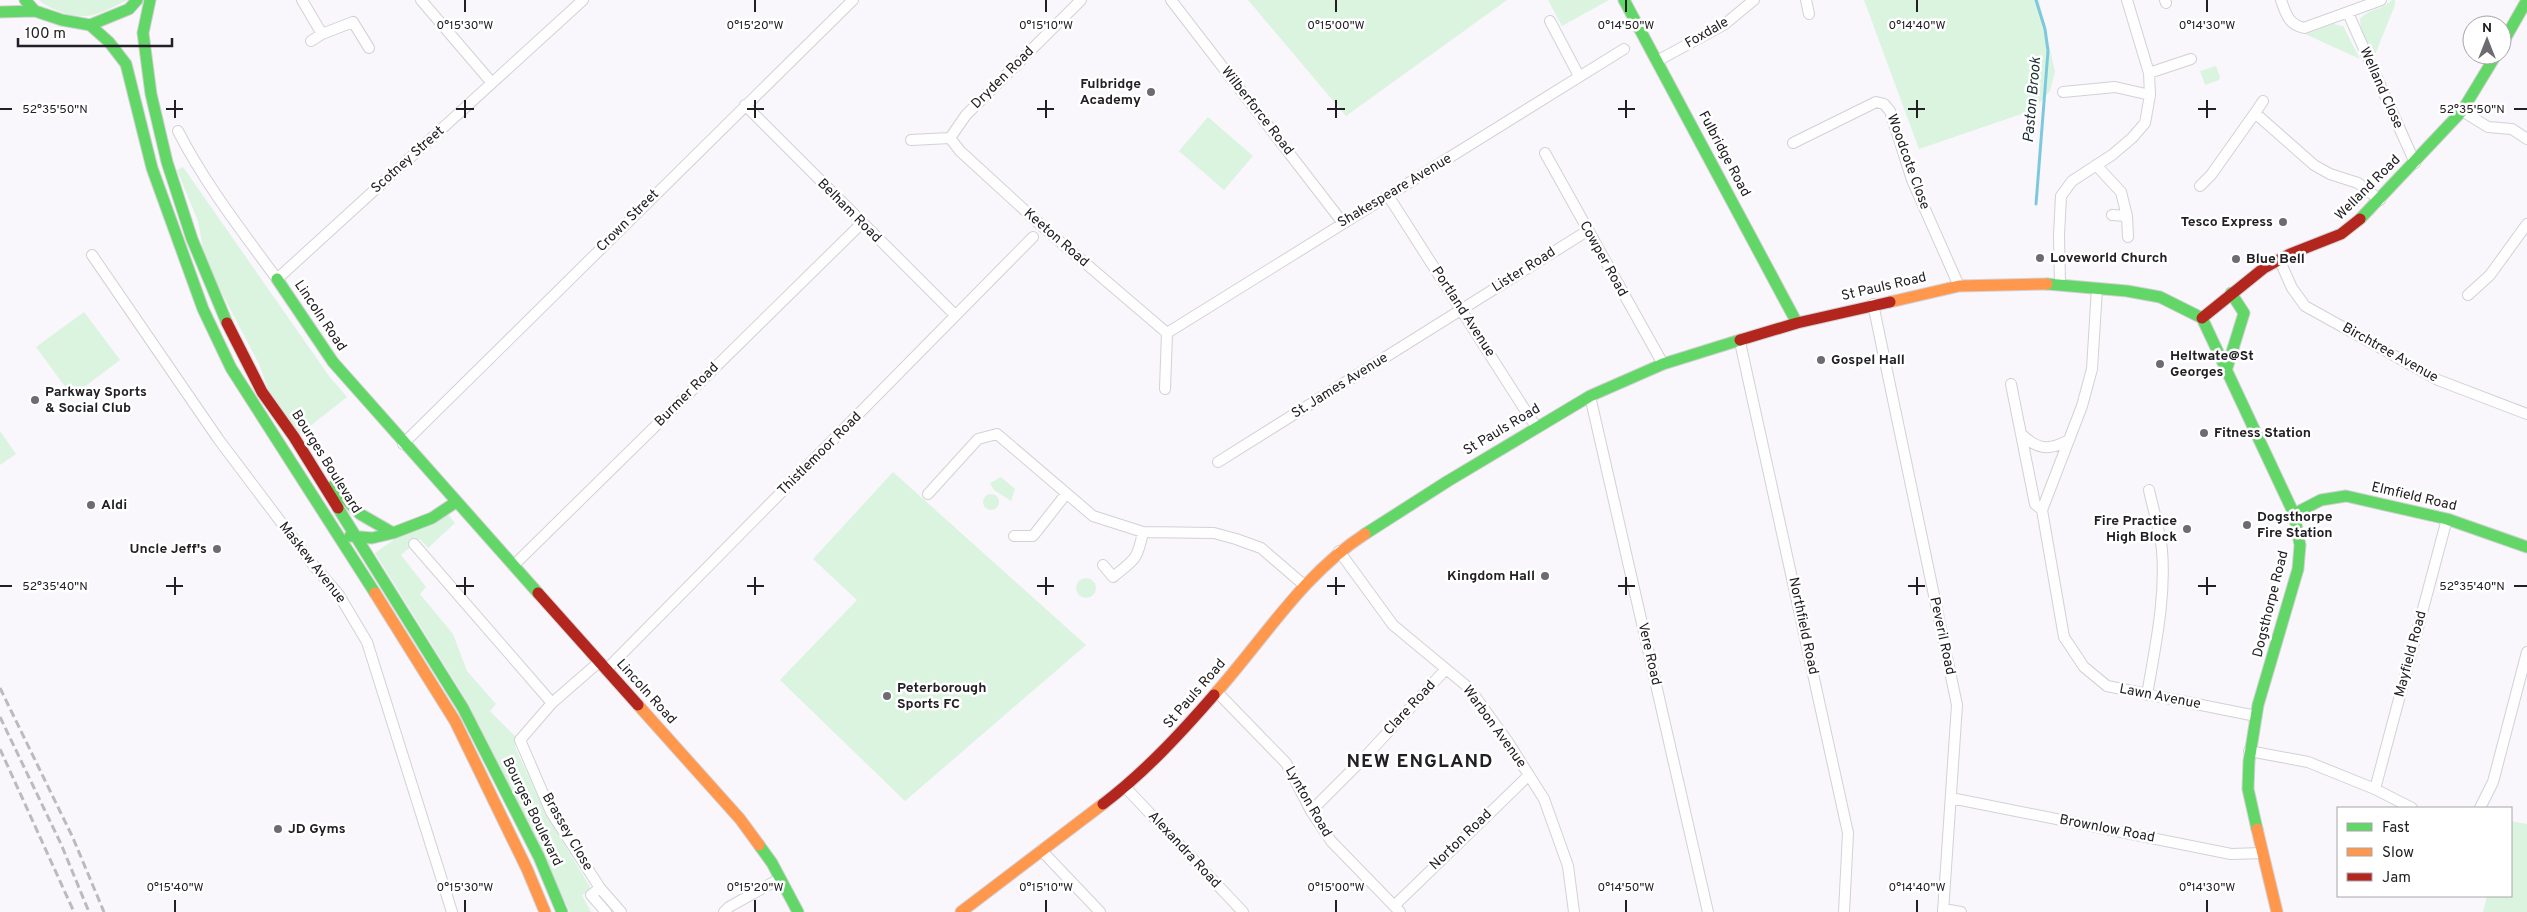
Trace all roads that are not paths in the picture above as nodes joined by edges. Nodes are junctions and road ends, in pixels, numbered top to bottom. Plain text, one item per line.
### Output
1 (25, 0) edge
2 (137, 0) edge
3 (150, 0) edge
4 (302, 0) edge
5 (421, 0) edge
6 (583, 0) edge
7 (854, 0) edge
8 (1081, 0) edge
9 (1171, 0) edge
10 (1624, 0) edge
11 (1754, 0) edge
12 (1806, 0) edge
13 (2127, 0) edge
14 (2281, 0) edge
15 (2381, 0) edge
16 (2527, 0) edge
17 (35, 11) junction
18 (0, 12) edge
19 (2348, 13) junction
20 (1809, 14) dead end
21 (1550, 21) dead end
22 (90, 25) junction
23 (2512, 26) edge
24 (322, 34) junction
25 (311, 41) dead end
26 (369, 48) dead end
27 (1624, 49) dead end
28 (2191, 59) dead end
29 (1657, 61) junction
30 (2490, 65) edge
31 (2150, 73) junction
32 (1579, 76) junction
33 (492, 83) junction
34 (2063, 92) dead end
35 (2150, 95) junction
36 (2263, 101) dead end
37 (745, 105) junction
38 (2462, 111) junction
39 (2255, 113) junction
40 (178, 131) dead end
41 (950, 138) junction
42 (2527, 139) edge
43 (911, 140) dead end
44 (1793, 143) dead end
45 (1545, 153) dead end
46 (2415, 163) junction
47 (2096, 165) junction
48 (2200, 186) dead end
49 (1389, 197) junction
50 (2380, 200) junction
51 (2112, 216) dead end
52 (2127, 216) junction
53 (1343, 223) junction
54 (861, 224) junction
55 (2527, 224) edge
56 (1587, 231) junction
57 (1034, 237) dead end
58 (2128, 237) dead end
59 (92, 255) dead end
60 (2279, 259) junction
61 (277, 279) junction
62 (2060, 284) junction
63 (1959, 286) junction
64 (2097, 288) junction
65 (2232, 293) junction
66 (2468, 295) dead end
67 (1873, 304) junction
68 (1462, 310) junction
69 (955, 315) junction
70 (2202, 318) junction
71 (1797, 323) junction
72 (1167, 333) junction
73 (1740, 342) junction
74 (1663, 364) junction
75 (2227, 368) junction
76 (2011, 384) dead end
77 (1165, 389) dead end
78 (1590, 396) junction
79 (2527, 414) edge
80 (1536, 427) junction
81 (2021, 434) junction
82 (294, 437) junction
83 (2067, 441) junction
84 (403, 444) junction
85 (1218, 462) dead end
86 (2148, 490) dead end
87 (928, 494) dead end
88 (1066, 494) junction
89 (456, 502) junction
90 (2042, 510) junction
91 (2294, 514) junction
92 (2447, 519) junction
93 (334, 528) junction
94 (1143, 532) junction
95 (393, 533) junction
96 (1014, 536) dead end
97 (356, 538) junction
98 (414, 544) dead end
99 (2527, 547) edge
100 (1338, 551) junction
101 (1104, 565) dead end
102 (514, 566) junction
103 (1304, 585) junction
104 (2527, 652) edge
105 (602, 666) junction
106 (1446, 669) junction
107 (1217, 692) junction
108 (2146, 695) junction
109 (552, 703) junction
110 (2256, 716) junction
111 (2250, 751) junction
112 (1529, 775) junction
113 (1125, 787) junction
114 (2375, 789) junction
115 (1951, 798) junction
116 (2410, 807) edge
117 (2480, 807) edge
118 (1311, 811) junction
119 (1041, 850) junction
120 (2263, 853) junction
121 (781, 883) junction
122 (600, 888) junction
123 (726, 909) edge
124 (1397, 909) edge
125 (1943, 910) edge
126 (452, 912) edge
127 (545, 912) edge
128 (562, 912) edge
129 (606, 912) edge
130 (621, 912) edge
131 (716, 912) edge
132 (786, 912) edge
133 (798, 912) edge
134 (961, 912) edge
135 (1100, 912) edge
136 (1243, 912) edge
137 (1574, 912) edge
138 (1708, 912) edge
139 (1844, 912) edge
140 (1961, 912) edge
141 (2277, 912) edge

1 - 17 main road
2 - 22 main road
3 - 82 main road, Bourges Boulevard
4 - 24 street
5 - 33 street
6 - 33 street, Scotney Street
7 - 37 street, Crown Street
8 - 41 street, Dryden Road
9 - 53 street, Wilberforce Road
10 - 29 main road, Fulbridge Road
11 - 29 street, Foxdale
12 - 20 street
13 - 31 street
14 - 19 street
15 - 19 street
16 - 23 main road
17 - 18 main road
17 - 22 main road
19 - 46 street, Welland Close
21 - 32 street
22 - 93 main road, Bourges Boulevard
24 - 25 street
24 - 26 street
27 - 32 street, Shakespeare Avenue
28 - 31 street
29 - 71 main road, Fulbridge Road
30 - 38 main road, Welland Road
31 - 35 street
32 - 49 street, Shakespeare Avenue
33 - 61 street, Scotney Street
34 - 35 street
35 - 47 street
36 - 39 street
37 - 54 street, Belham Road
37 - 84 street, Crown Street
38 - 42 street
38 - 46 main road, Welland Road
39 - 48 street
39 - 50 street
40 - 61 street, Lincoln Road
41 - 43 street
41 - 72 street, Keeton Road
44 - 63 street, Woodcote Close
45 - 56 street, Cowper Road
46 - 50 main road, Welland Road
47 - 52 street
47 - 62 street
49 - 53 street, Shakespeare Avenue
49 - 68 street, Portland Avenue
50 - 60 main road, Welland Road
51 - 52 street
52 - 58 street
53 - 72 street, Shakespeare Avenue
54 - 69 street, Belham Road
54 - 102 street, Burmer Road
55 - 66 street
56 - 68 street, Lister Road
56 - 74 street, Cowper Road
57 - 69 street, Thistlemoor Road
59 - 126 street, Maskew Avenue
60 - 65 main road, Welland Road
60 - 79 street, Birchtree Avenue
61 - 84 main road, Lincoln Road
62 - 63 main road, St Pauls Road
62 - 64 main road, St Pauls Road
63 - 67 main road, St Pauls Road
64 - 70 main road, St Pauls Road
64 - 83 street, Lawn Avenue
65 - 70 main road, Welland Road
65 - 75 main road
67 - 71 main road, St Pauls Road
67 - 115 street, Peveril Road
68 - 80 street, Portland Avenue
68 - 85 street, St. James Avenue
69 - 105 street, Thistlemoor Road
70 - 75 main road, Dogsthorpe Road
71 - 73 main road, St Pauls Road
72 - 77 street
73 - 74 main road, St Pauls Road
73 - 139 street, Northfield Road
74 - 78 main road, St Pauls Road
75 - 91 main road, Dogsthorpe Road
76 - 81 street, Lawn Avenue
78 - 80 main road, St Pauls Road
78 - 138 street, Vere Road
80 - 100 main road, St Pauls Road
81 - 83 street
81 - 90 street, Lawn Avenue
82 - 95 main road
82 - 97 main road, Bourges Boulevard
83 - 90 street, Lawn Avenue
84 - 89 main road, Lincoln Road
86 - 108 street
87 - 88 street
88 - 94 street
88 - 96 street
89 - 95 main road
89 - 102 main road, Lincoln Road
90 - 108 street, Lawn Avenue
91 - 92 main road, Elmfield Road
91 - 110 main road, Dogsthorpe Road
92 - 99 main road, Elmfield Road
92 - 114 street, Mayfield Road
93 - 97 main road
93 - 127 main road, Bourges Boulevard
94 - 101 street
94 - 103 street
95 - 97 main road
97 - 128 main road, Bourges Boulevard
98 - 109 street
100 - 103 main road, St Pauls Road
100 - 106 street, Warbon Avenue
102 - 105 main road, Lincoln Road
103 - 107 main road, St Pauls Road
104 - 117 street
105 - 109 street, Brassey Close
105 - 121 main road, Lincoln Road
106 - 112 street, Warbon Avenue
106 - 118 street, Clare Road
107 - 113 main road, St Pauls Road
107 - 118 street, Lynton Road
108 - 110 street, Lawn Avenue
109 - 122 street, Brassey Close
110 - 111 main road, Dogsthorpe Road
111 - 114 street
111 - 120 main road, Dogsthorpe Road
112 - 124 street, Norton Road
112 - 137 street, Warbon Avenue
113 - 119 main road, St Pauls Road
113 - 136 street, Alexandra Road
114 - 116 street
115 - 120 street, Brownlow Road
115 - 125 street, Peveril Road
118 - 124 street, Lynton Road
119 - 134 main road, St Pauls Road
119 - 135 street
120 - 141 main road, Dogsthorpe Road
121 - 123 street
121 - 132 main road
121 - 133 main road, Lincoln Road
122 - 129 street
122 - 130 street, Brassey Close
123 - 131 street
125 - 140 street

